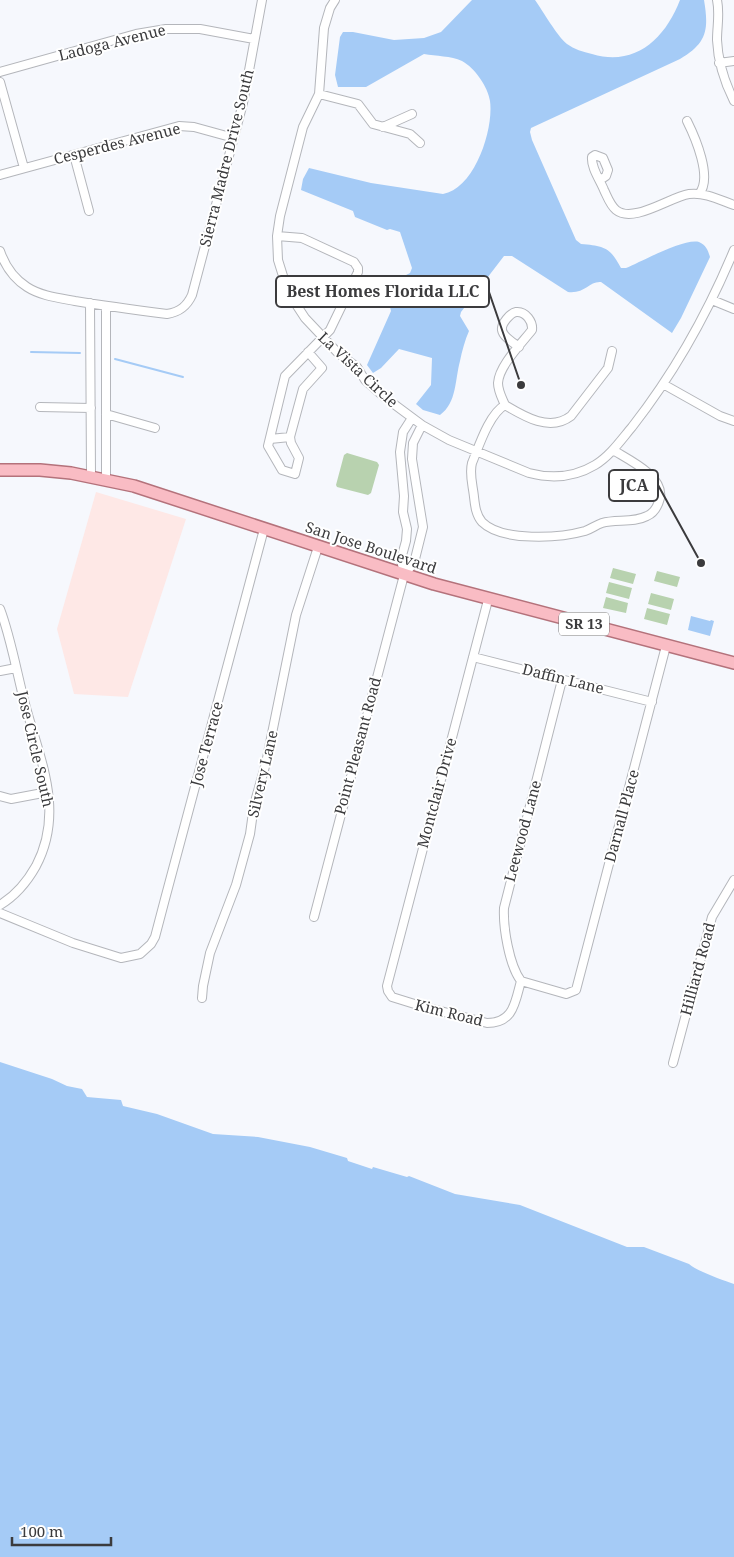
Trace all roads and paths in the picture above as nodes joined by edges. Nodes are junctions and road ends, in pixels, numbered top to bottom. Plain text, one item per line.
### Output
1 (262, 0) edge
2 (335, 0) edge
3 (717, 0) edge
4 (254, 39) junction
5 (734, 61) edge
6 (719, 63) junction
7 (0, 72) edge
8 (0, 82) edge
9 (319, 94) junction
10 (734, 102) edge
11 (412, 114) dead end
12 (687, 121) dead end
13 (383, 127) junction
14 (234, 138) junction
15 (420, 143) dead end
16 (74, 155) junction
17 (24, 168) junction
18 (0, 175) edge
19 (600, 180) dead end
20 (699, 194) junction
21 (734, 206) edge
22 (88, 211) dead end
23 (277, 236) junction
24 (734, 250) edge
25 (0, 251) edge
26 (712, 300) junction
27 (90, 303) junction
28 (106, 306) junction
29 (734, 309) edge
30 (324, 338) junction
31 (519, 347) junction
32 (612, 351) dead end
33 (308, 352) junction
34 (663, 384) junction
35 (505, 405) junction
36 (40, 407) dead end
37 (91, 408) junction
38 (106, 414) junction
39 (412, 418) junction
40 (734, 421) edge
41 (422, 425) junction
42 (155, 428) dead end
43 (290, 437) junction
44 (270, 439) junction
45 (613, 450) junction
46 (477, 452) junction
47 (412, 464) junction
48 (402, 466) junction
49 (0, 470) edge
50 (91, 476) junction
51 (106, 479) junction
52 (419, 497) junction
53 (404, 499) junction
54 (264, 529) junction
55 (318, 547) junction
56 (404, 575) junction
57 (488, 600) junction
58 (0, 609) edge
59 (666, 646) junction
60 (473, 657) junction
61 (734, 663) edge
62 (16, 668) junction
63 (0, 671) edge
64 (562, 680) junction
65 (652, 702) junction
66 (48, 792) junction
67 (0, 796) edge
68 (734, 880) edge
69 (0, 905) edge
70 (0, 913) edge
71 (314, 917) dead end
72 (521, 981) junction
73 (387, 986) joint
74 (202, 998) dead end
75 (673, 1063) dead end

1 - 4 street, Sierra Madre Drive South
2 - 9 street, La Vista Circle
3 - 6 street
4 - 7 street, Ladoga Avenue
4 - 14 street, Sierra Madre Drive South
5 - 6 street
6 - 10 street
8 - 17 street
9 - 13 street
9 - 23 street, La Vista Circle
11 - 13 street
12 - 20 street
13 - 15 street
14 - 16 street, Cesperdes Avenue
14 - 28 street, Sierra Madre Drive South
16 - 17 street, Cesperdes Avenue
16 - 22 street
17 - 18 street, Cesperdes Avenue
19 - 20 street
20 - 21 street
23 - 30 street, La Vista Circle
23 - 30 street
24 - 26 street, La Vista Circle
25 - 27 street
26 - 29 street
26 - 34 street, La Vista Circle
27 - 28 street
27 - 37 street
28 - 38 street
30 - 33 street
30 - 39 street, La Vista Circle
31 - 31 street
31 - 35 street
32 - 35 street
33 - 43 street
33 - 44 street
34 - 40 street
34 - 45 street, La Vista Circle
35 - 46 street
36 - 37 street
37 - 50 street
38 - 42 street
38 - 51 street
39 - 41 street, La Vista Circle
39 - 48 street, Point Pleasant Road
41 - 46 street, La Vista Circle
41 - 47 street, Point Pleasant Road
43 - 44 street
43 - 44 street
45 - 46 street, La Vista Circle
45 - 46 street
47 - 48 street
47 - 52 street, Point Pleasant Road
48 - 53 street, Point Pleasant Road
49 - 50 main road, San Jose Boulevard / SR 13
50 - 51 main road, San Jose Boulevard / SR 13
51 - 54 main road, San Jose Boulevard / SR 13
52 - 53 street
52 - 56 street, Point Pleasant Road
53 - 56 street, Point Pleasant Road
54 - 55 main road, San Jose Boulevard / SR 13
54 - 70 street, Jose Terrace
55 - 56 main road, San Jose Boulevard / SR 13
55 - 74 street, Silvery Lane
56 - 57 main road, San Jose Boulevard / SR 13
56 - 71 street, Point Pleasant Road
57 - 59 main road, San Jose Boulevard / SR 13
57 - 60 street, Montclair Drive
58 - 62 street, Jose Circle South
59 - 61 main road, San Jose Boulevard / SR 13
59 - 65 street, Darnall Place
60 - 64 street, Daffin Lane
60 - 73 street, Montclair Drive
62 - 63 street
62 - 66 street, Jose Circle South
64 - 65 street, Daffin Lane
64 - 72 street, Leewood Lane
65 - 72 street, Darnall Place
66 - 67 street
66 - 69 street, Jose Circle South
68 - 75 street, Hilliard Road
72 - 73 street, Kim Road

